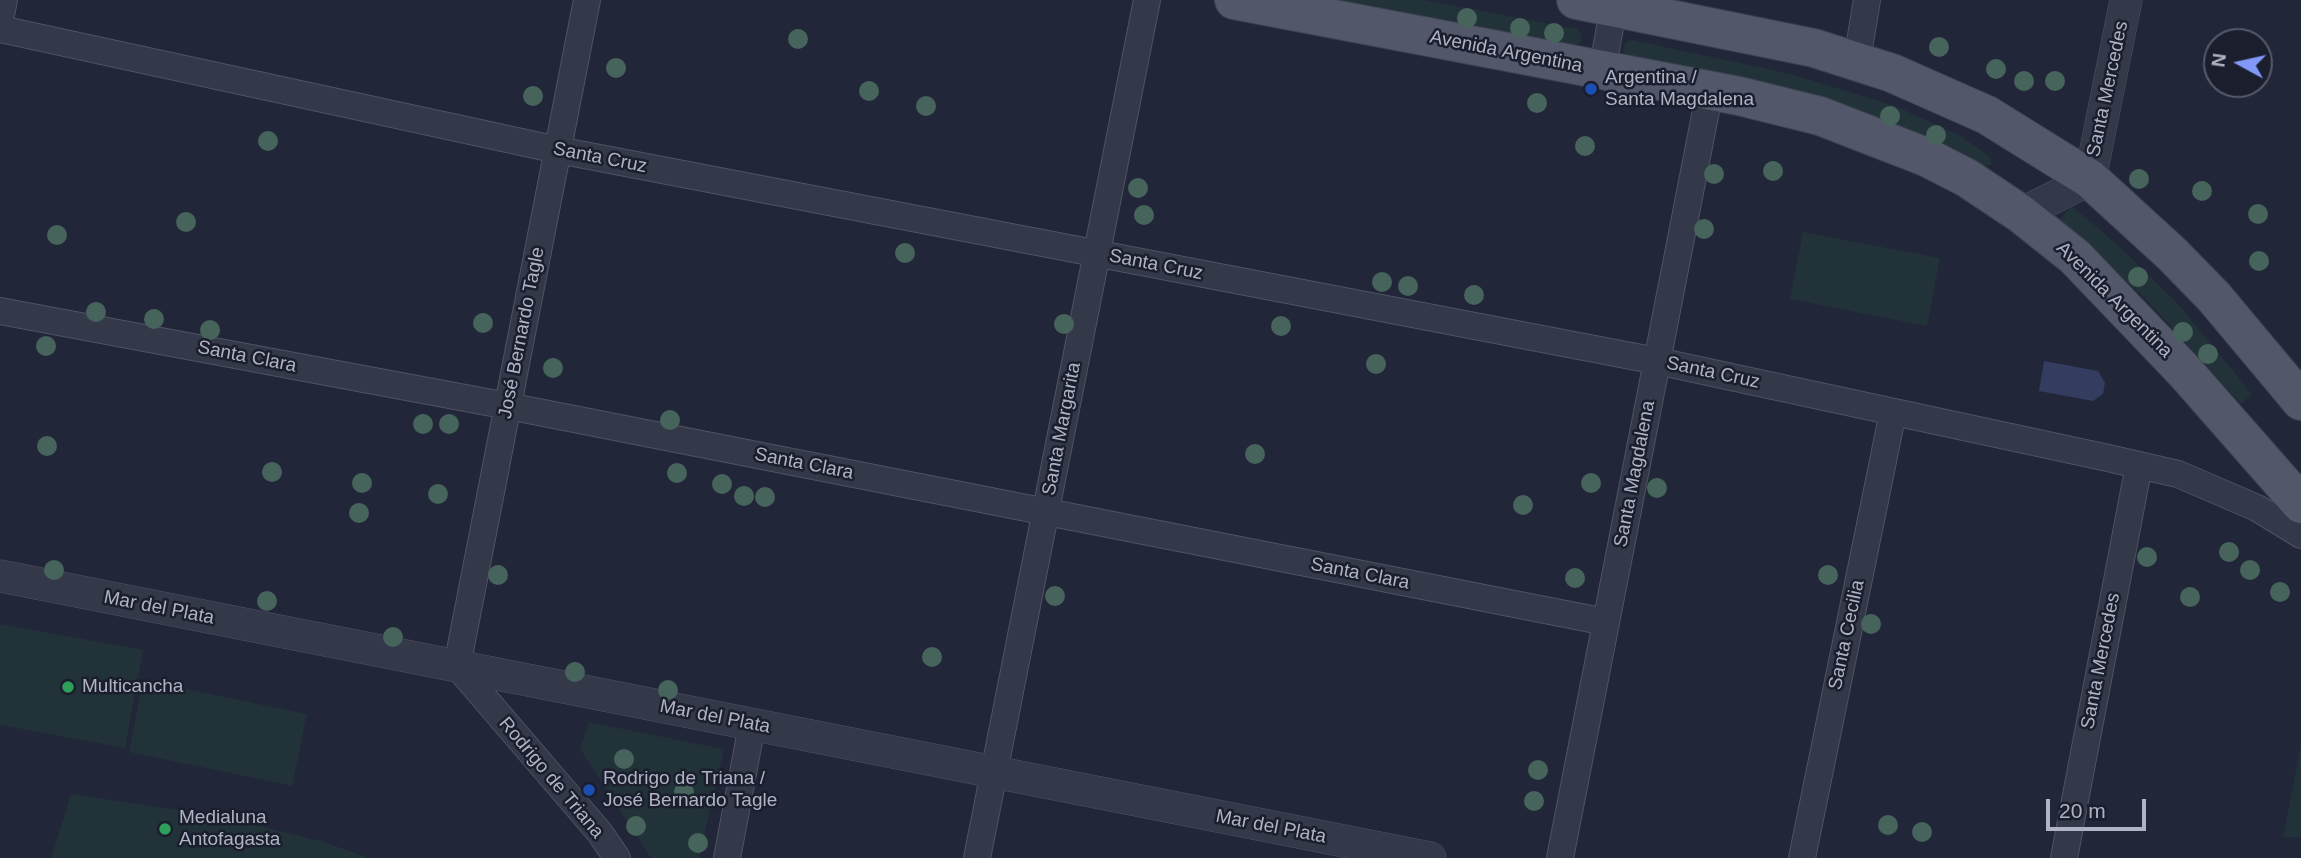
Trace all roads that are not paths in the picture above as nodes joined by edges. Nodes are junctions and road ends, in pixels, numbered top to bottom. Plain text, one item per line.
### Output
1 (4, 0) edge
2 (587, 0) edge
3 (1147, 0) edge
4 (1234, 0) edge
5 (1576, 0) edge
6 (1867, 0) edge
7 (2126, 0) edge
8 (1614, 4) edge
9 (0, 20) edge
10 (0, 29) edge
11 (1857, 60) junction
12 (1602, 71) junction
13 (1710, 90) junction
14 (558, 150) junction
15 (2090, 179) junction
16 (2021, 214) junction
17 (1097, 254) junction
18 (0, 311) edge
19 (1657, 361) junction
20 (2297, 387) edge
21 (508, 406) junction
22 (1893, 412) junction
23 (2139, 465) junction
24 (2301, 504) edge
25 (1046, 512) junction
26 (2301, 535) edge
27 (0, 576) edge
28 (1606, 622) junction
29 (457, 666) junction
30 (752, 725) junction
31 (994, 772) junction
32 (617, 858) edge
33 (727, 858) edge
34 (977, 858) edge
35 (1430, 858) edge
36 (1560, 858) edge
37 (1802, 858) edge
38 (2064, 858) edge

1 - 9 street
2 - 14 street, José Bernardo Tagle
3 - 17 street, Santa Margarita
4 - 12 main road, Avenida Argentina
5 - 8 main road
6 - 11 street
7 - 15 street, Santa Mercedes
8 - 11 main road
8 - 12 street
10 - 14 street, Santa Cruz
11 - 15 main road
12 - 13 main road, Avenida Argentina
13 - 16 main road, Avenida Argentina
13 - 19 street, Santa Magdalena
14 - 17 street, Santa Cruz
14 - 21 street, José Bernardo Tagle
15 - 16 street
15 - 20 main road
16 - 24 main road, Avenida Argentina
17 - 19 street, Santa Cruz
17 - 25 street, Santa Margarita
18 - 21 street, Santa Clara
19 - 22 street, Santa Cruz
19 - 28 street, Santa Magdalena
21 - 25 street, Santa Clara
21 - 29 street, José Bernardo Tagle
22 - 23 street, Santa Cruz
22 - 37 street, Santa Cecilia
23 - 26 street, Santa Cruz
23 - 38 street, Santa Mercedes
25 - 28 street, Santa Clara
25 - 31 street, Santa Margarita
27 - 29 street, Mar del Plata
28 - 36 street, Santa Magdalena
29 - 30 street, Mar del Plata
29 - 32 street, Rodrigo de Triana
30 - 31 street, Mar del Plata
30 - 33 street
31 - 34 street, Santa Margarita
31 - 35 street, Mar del Plata

